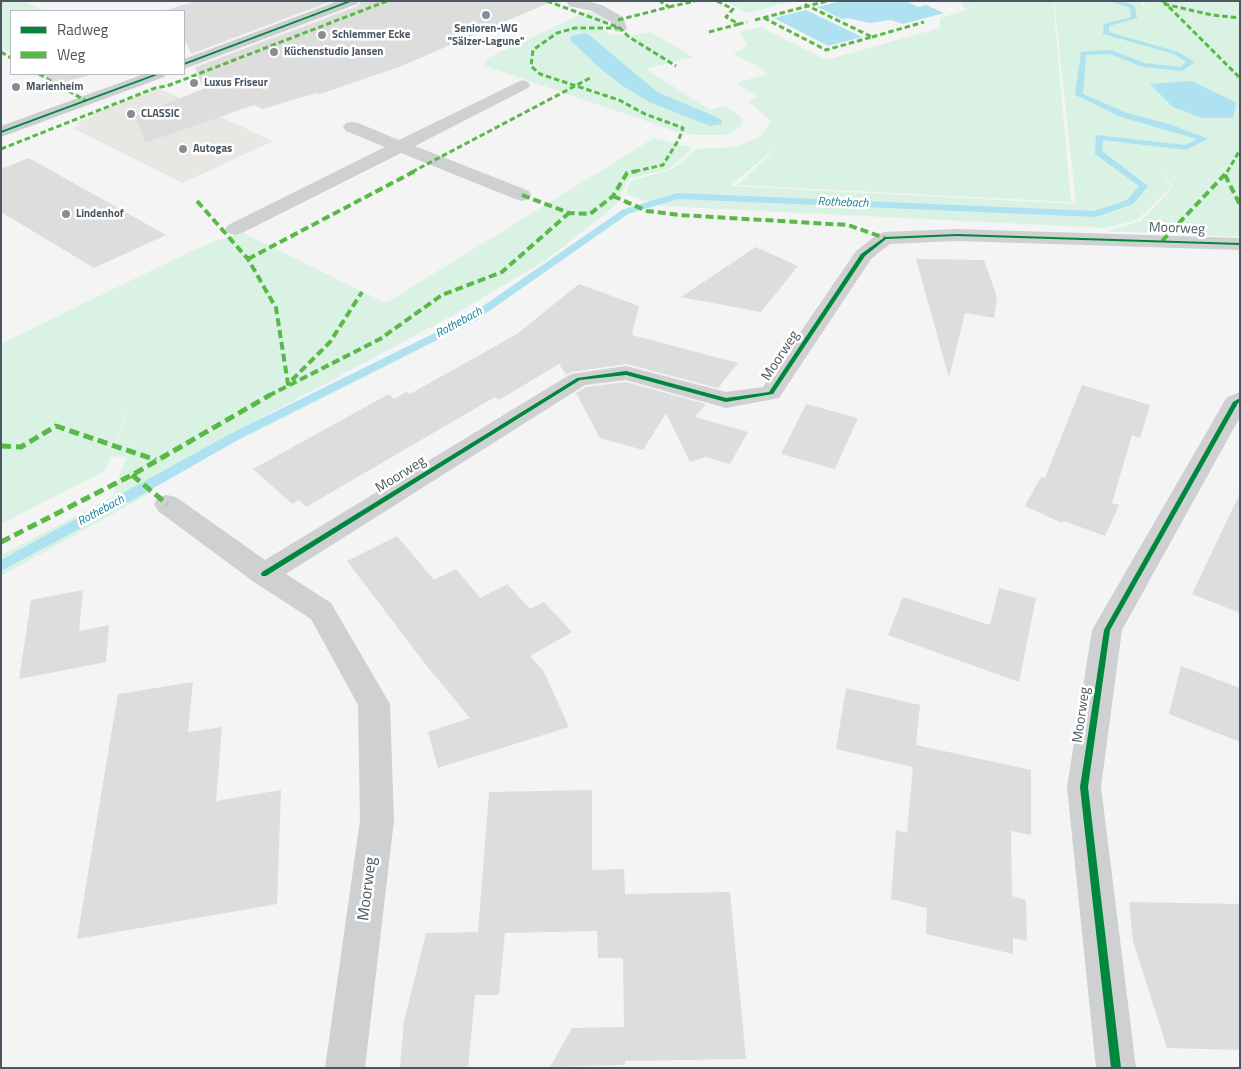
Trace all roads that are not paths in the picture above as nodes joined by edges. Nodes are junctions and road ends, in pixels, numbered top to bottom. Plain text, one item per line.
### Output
1 (352, 1) edge
2 (574, 2) dead end
3 (620, 28) dead end
4 (185, 64) edge
5 (155, 75) edge
6 (522, 86) dead end
7 (352, 127) dead end
8 (1, 132) edge
9 (400, 146) junction
10 (522, 195) dead end
11 (235, 229) dead end
12 (1240, 244) edge
13 (1240, 400) edge
14 (167, 504) dead end
15 (264, 574) junction
16 (345, 1068) edge
17 (1116, 1068) edge

1 - 4 main road
2 - 3 street
5 - 8 main road
6 - 9 street
7 - 9 street
9 - 10 street
9 - 11 street
12 - 15 street, Moorweg
13 - 17 street, Moorweg
14 - 15 street, Moorweg
15 - 16 street, Moorweg

